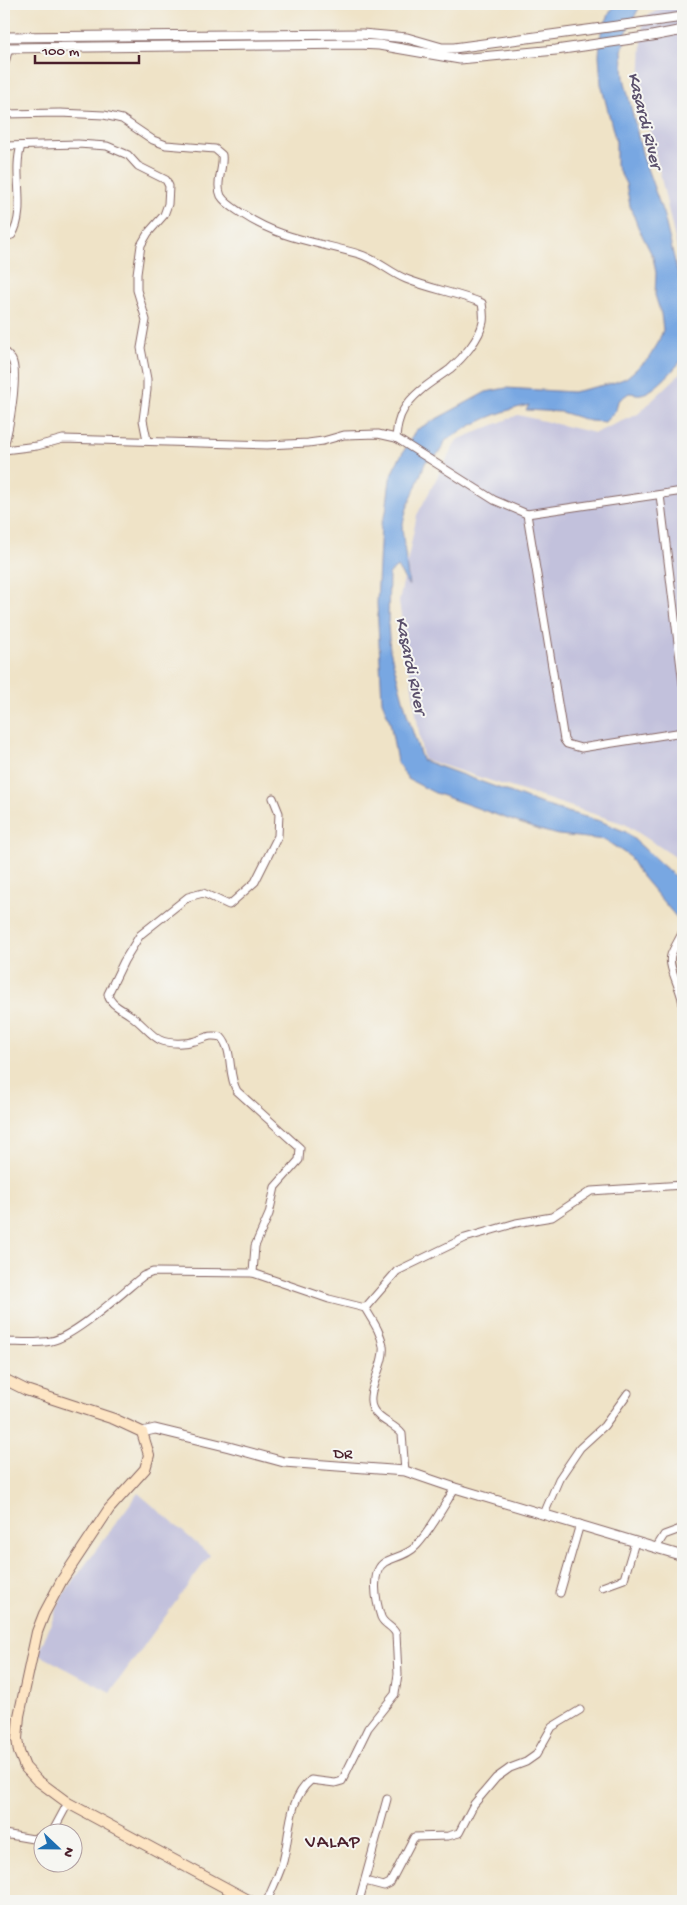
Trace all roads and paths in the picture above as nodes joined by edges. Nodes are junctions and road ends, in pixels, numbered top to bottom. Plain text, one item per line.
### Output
1 (683, 17) edge
2 (683, 30) edge
3 (4, 37) edge
4 (6, 48) edge
5 (4, 66) edge
6 (4, 114) edge
7 (4, 146) edge
8 (21, 146) junction
9 (4, 238) edge
10 (4, 351) edge
11 (396, 438) junction
12 (147, 440) junction
13 (4, 446) edge
14 (4, 450) edge
15 (683, 491) edge
16 (660, 495) junction
17 (527, 514) junction
18 (683, 684) edge
19 (683, 732) edge
20 (273, 798) dead end
21 (682, 933) edge
22 (683, 1006) edge
23 (683, 1185) edge
24 (253, 1272) junction
25 (365, 1308) junction
26 (4, 1342) edge
27 (4, 1379) edge
28 (628, 1393) dead end
29 (142, 1432) junction
30 (405, 1471) junction
31 (455, 1488) junction
32 (544, 1514) junction
33 (580, 1524) junction
34 (683, 1528) edge
35 (635, 1542) junction
36 (656, 1548) junction
37 (683, 1556) edge
38 (602, 1587) dead end
39 (560, 1593) dead end
40 (580, 1710) dead end
41 (387, 1799) dead end
42 (68, 1803) junction
43 (57, 1822) edge
44 (4, 1834) edge
45 (32, 1840) edge
46 (366, 1881) junction
47 (250, 1901) edge
48 (267, 1901) edge
49 (359, 1901) edge

1 - 3 street
2 - 4 street
4 - 5 street
6 - 11 street
7 - 8 street
8 - 9 street
8 - 12 street
10 - 13 street
11 - 12 street
11 - 17 street
12 - 14 street
15 - 16 street
16 - 17 street
16 - 18 street
17 - 19 street
20 - 24 street
21 - 22 street
23 - 25 street
24 - 25 street
24 - 26 street
25 - 30 street
27 - 29 main road, DR
28 - 32 street
29 - 30 street, DR
29 - 42 main road
30 - 31 street, DR
31 - 32 street, DR
31 - 48 street
32 - 33 street, DR
33 - 35 street, DR
33 - 39 street
34 - 36 street
35 - 36 street, DR
35 - 38 street
36 - 37 street, DR
40 - 46 street
41 - 46 street
42 - 43 street
42 - 47 main road
44 - 45 street
46 - 49 street

